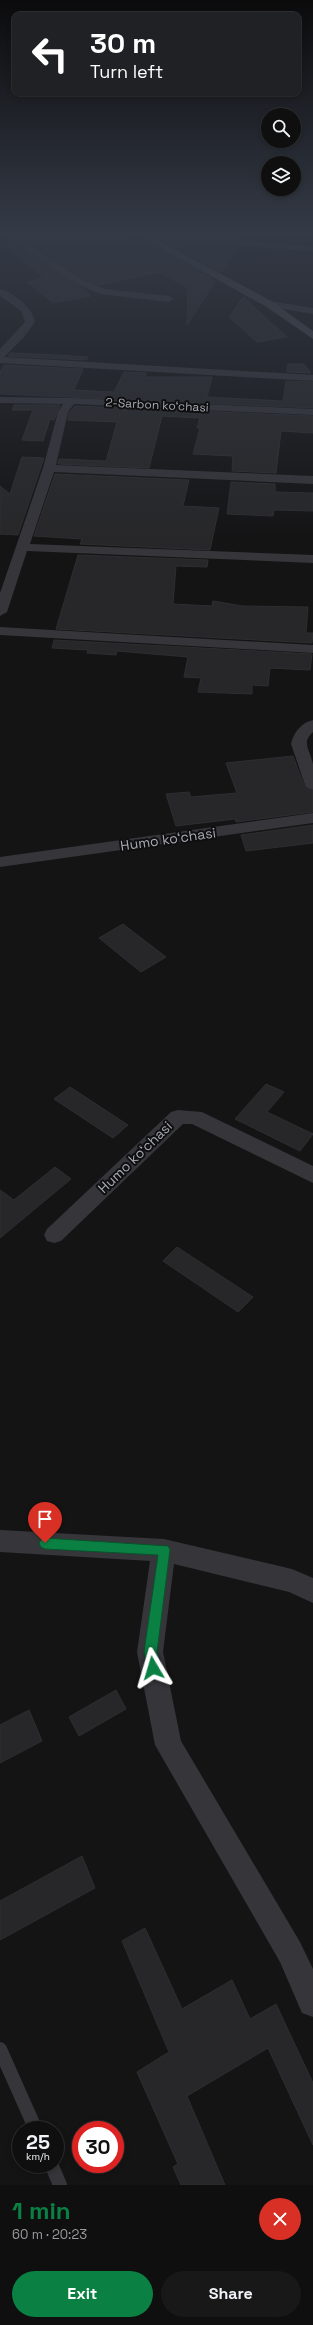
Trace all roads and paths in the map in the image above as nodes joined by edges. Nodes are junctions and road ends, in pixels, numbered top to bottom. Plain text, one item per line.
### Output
1 (22, 334) edge
2 (0, 355) edge
3 (0, 360) edge
4 (313, 378) edge
5 (0, 400) edge
6 (71, 401) junction
7 (313, 412) edge
8 (49, 468) junction
9 (313, 480) edge
10 (23, 547) junction
11 (313, 559) edge
12 (0, 612) edge
13 (0, 631) edge
14 (313, 649) edge
15 (313, 724) edge
16 (313, 785) edge
17 (313, 818) edge
18 (0, 862) edge
19 (313, 1175) edge
20 (54, 1235) dead end
21 (0, 1541) edge
22 (164, 1550) junction
23 (313, 1591) edge
24 (313, 2002) edge
25 (0, 2049) edge
26 (32, 2121) edge
27 (55, 2173) edge
28 (60, 2185) edge

1 - 2 street
3 - 4 street
5 - 6 street, 2-Sarbon koʻchasi
6 - 7 street, 2-Sarbon koʻchasi
6 - 8 street
8 - 9 street
8 - 10 street
10 - 11 street
10 - 12 street
13 - 14 street
15 - 16 street
17 - 18 street, Humo koʻchasi
19 - 20 street, Humo koʻchasi
21 - 22 street
22 - 23 street
22 - 24 street
25 - 26 lane
27 - 28 lane

